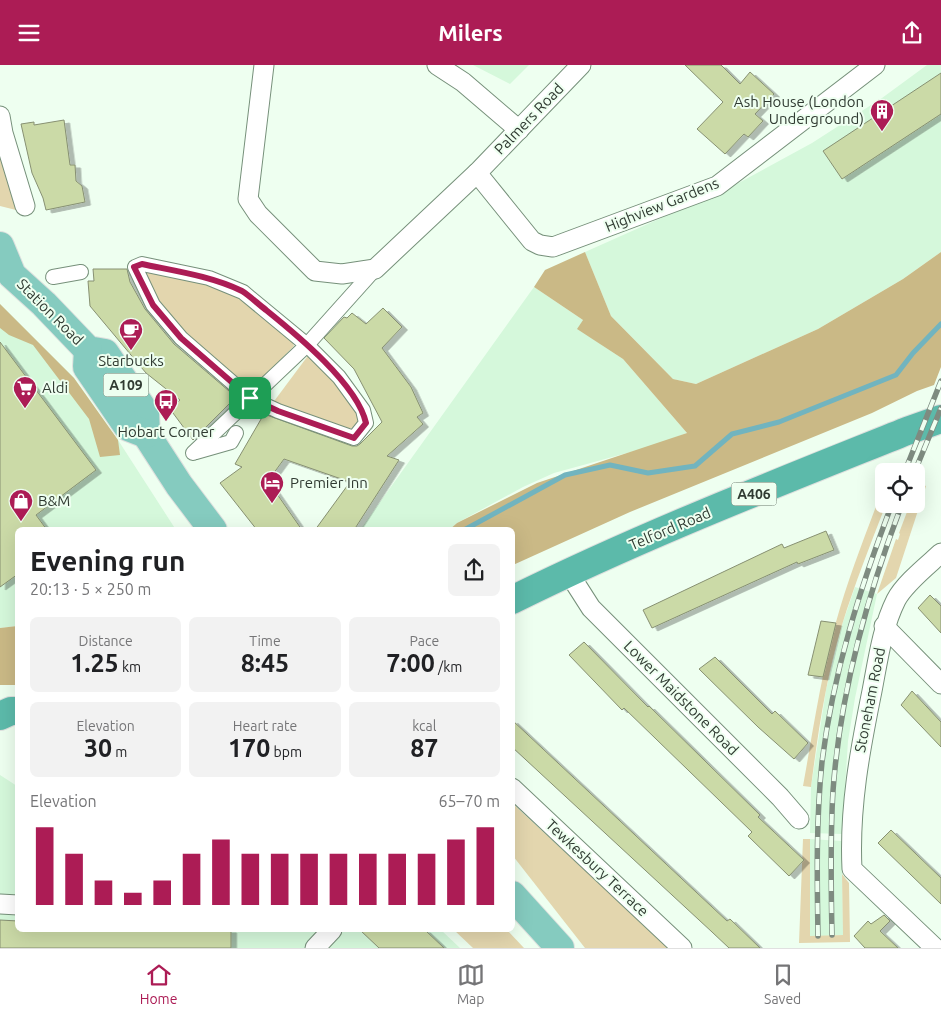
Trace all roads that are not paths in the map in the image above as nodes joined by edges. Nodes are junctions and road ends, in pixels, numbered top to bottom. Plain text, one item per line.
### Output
1 (264, 65) edge
2 (437, 65) edge
3 (581, 65) edge
4 (875, 65) edge
5 (0, 116) edge
6 (519, 130) junction
7 (477, 173) junction
8 (25, 205) dead end
9 (0, 246) edge
10 (375, 269) junction
11 (81, 272) dead end
12 (6, 273) edge
13 (53, 277) dead end
14 (307, 345) junction
15 (250, 398) junction
16 (242, 417) dead end
17 (941, 419) edge
18 (236, 433) dead end
19 (211, 527) edge
20 (941, 553) edge
21 (568, 572) junction
22 (515, 598) edge
23 (884, 626) junction
24 (941, 684) edge
25 (515, 791) edge
26 (800, 819) dead end
27 (515, 898) edge
28 (0, 904) edge
29 (15, 905) edge
30 (560, 948) edge
31 (682, 948) edge
32 (935, 948) edge

1 - 10 street
2 - 6 street
3 - 6 street, Palmers Road
4 - 7 street, Highview Gardens
5 - 8 street
6 - 7 street, Palmers Road
7 - 10 street, Palmers Road
9 - 12 main road, Station Road / A109
10 - 14 street
11 - 13 street
12 - 19 main road, Station Road / A109
14 - 15 street
14 - 15 street
14 - 15 street
15 - 16 street
15 - 18 street
17 - 21 highway, Telford Road / A406
20 - 23 street, Stoneham Road
21 - 22 highway, Telford Road / A406
21 - 26 street, Lower Maidstone Road
23 - 24 street
23 - 32 street, Stoneham Road
25 - 31 street, Tewkesbury Terrace
27 - 30 main road
28 - 29 street

